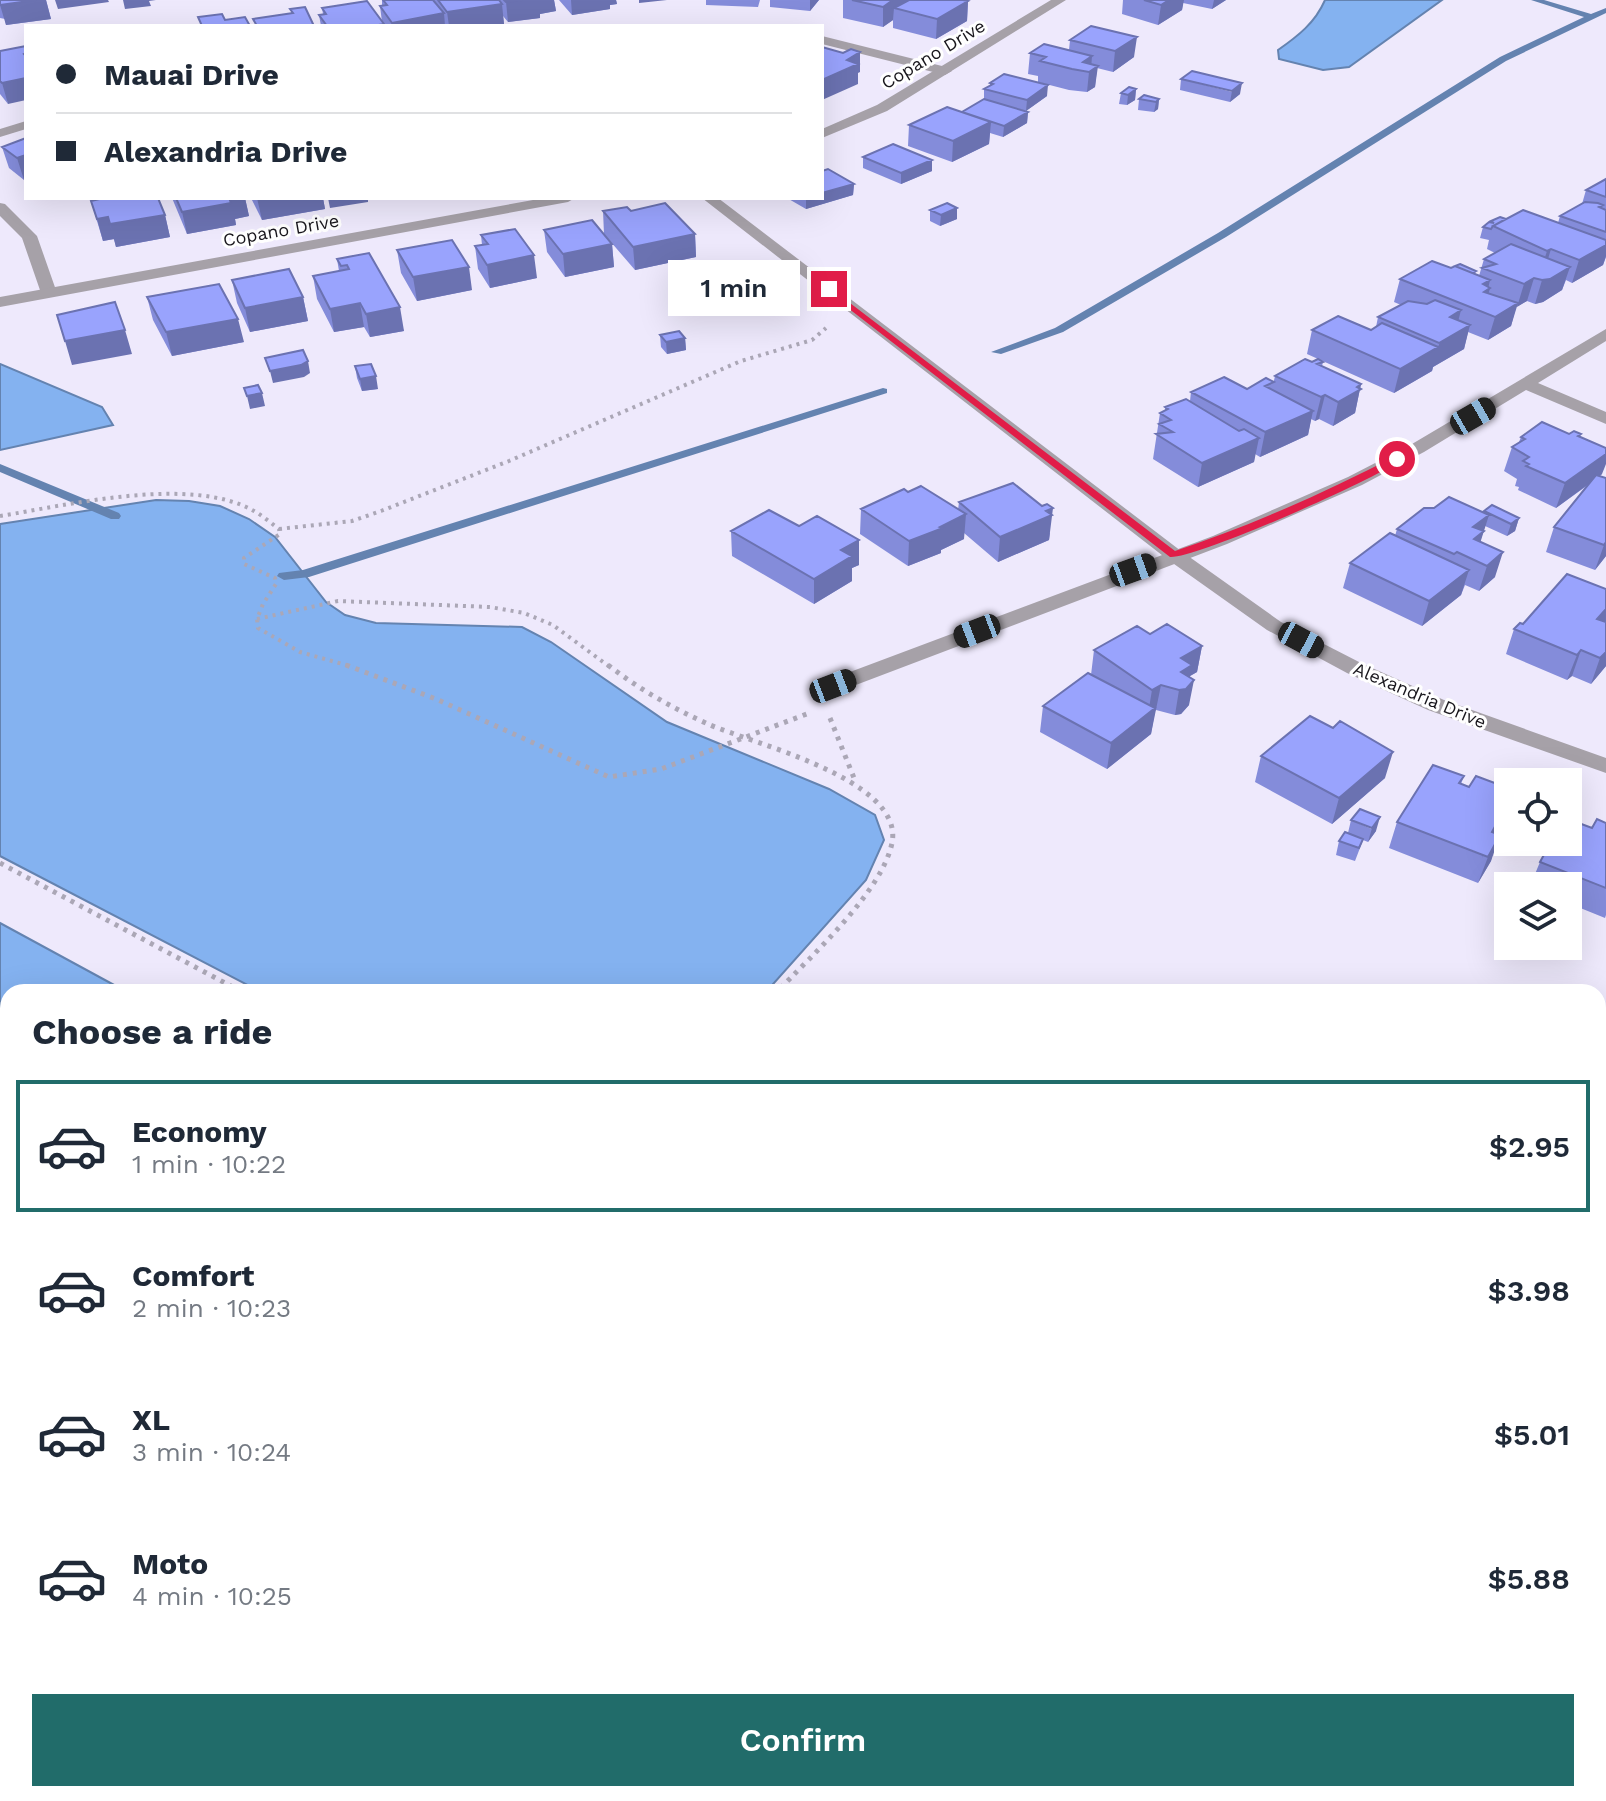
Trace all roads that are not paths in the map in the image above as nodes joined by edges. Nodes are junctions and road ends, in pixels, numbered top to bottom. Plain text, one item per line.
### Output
1 (1060, 0) edge
2 (824, 41) edge
3 (945, 71) junction
4 (24, 126) edge
5 (0, 133) edge
6 (824, 133) edge
7 (557, 200) edge
8 (712, 200) edge
9 (0, 207) edge
10 (49, 293) junction
11 (0, 302) edge
12 (1606, 334) edge
13 (1527, 384) junction
14 (1606, 419) edge
15 (1174, 555) junction
16 (833, 686) dead end
17 (1606, 766) edge

1 - 3 street, Copano Drive
2 - 3 street
3 - 6 street, Copano Drive
4 - 5 street
7 - 10 street, Copano Drive
8 - 15 street, Alexandria Drive
9 - 10 street
10 - 11 street, Copano Drive
12 - 13 street
13 - 14 street
13 - 15 street
15 - 16 street
15 - 17 street, Alexandria Drive

